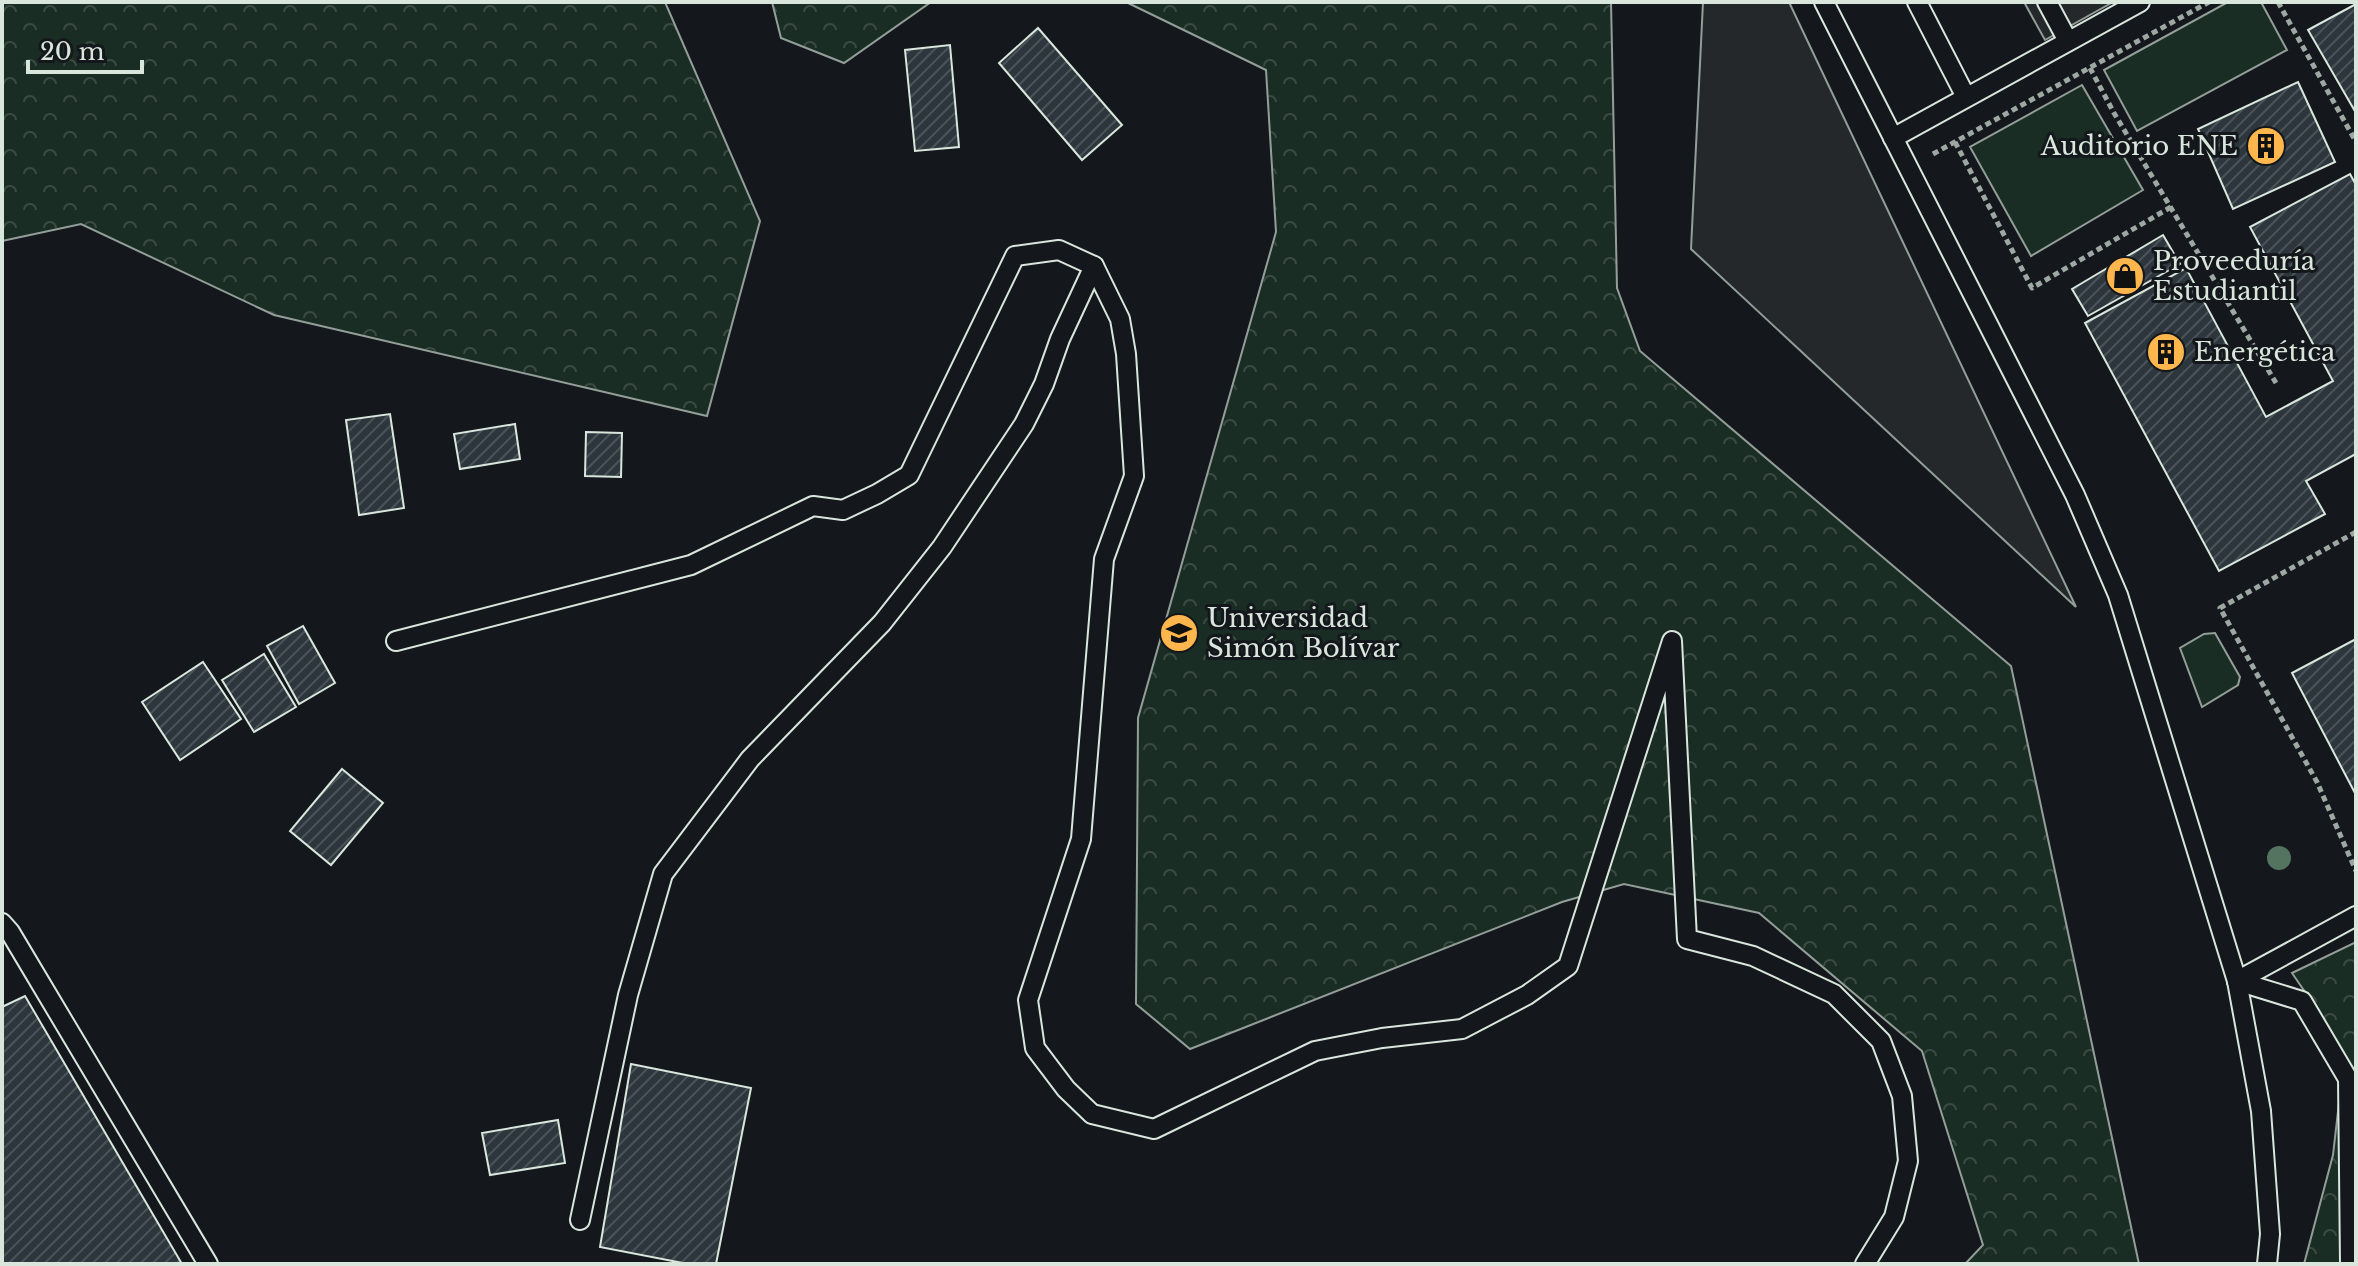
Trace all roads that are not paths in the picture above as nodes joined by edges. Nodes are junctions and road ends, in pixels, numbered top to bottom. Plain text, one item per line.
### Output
1 (1824, 2) edge
2 (1917, 2) edge
3 (2047, 2) edge
4 (2140, 2) edge
5 (2068, 41) junction
6 (1966, 97) junction
7 (1893, 138) junction
8 (1094, 266) junction
9 (396, 641) dead end
10 (2356, 916) edge
11 (2, 923) edge
12 (2237, 981) junction
13 (580, 1220) dead end
14 (208, 1264) edge
15 (1865, 1264) edge
16 (2267, 1264) edge
17 (2350, 1264) edge

1 - 7 lane
2 - 6 lane
3 - 5 lane
4 - 5 lane
5 - 6 lane
6 - 7 lane
7 - 12 lane
8 - 9 lane
8 - 13 lane
8 - 15 lane
10 - 12 lane
11 - 14 lane
12 - 16 lane
12 - 17 lane

